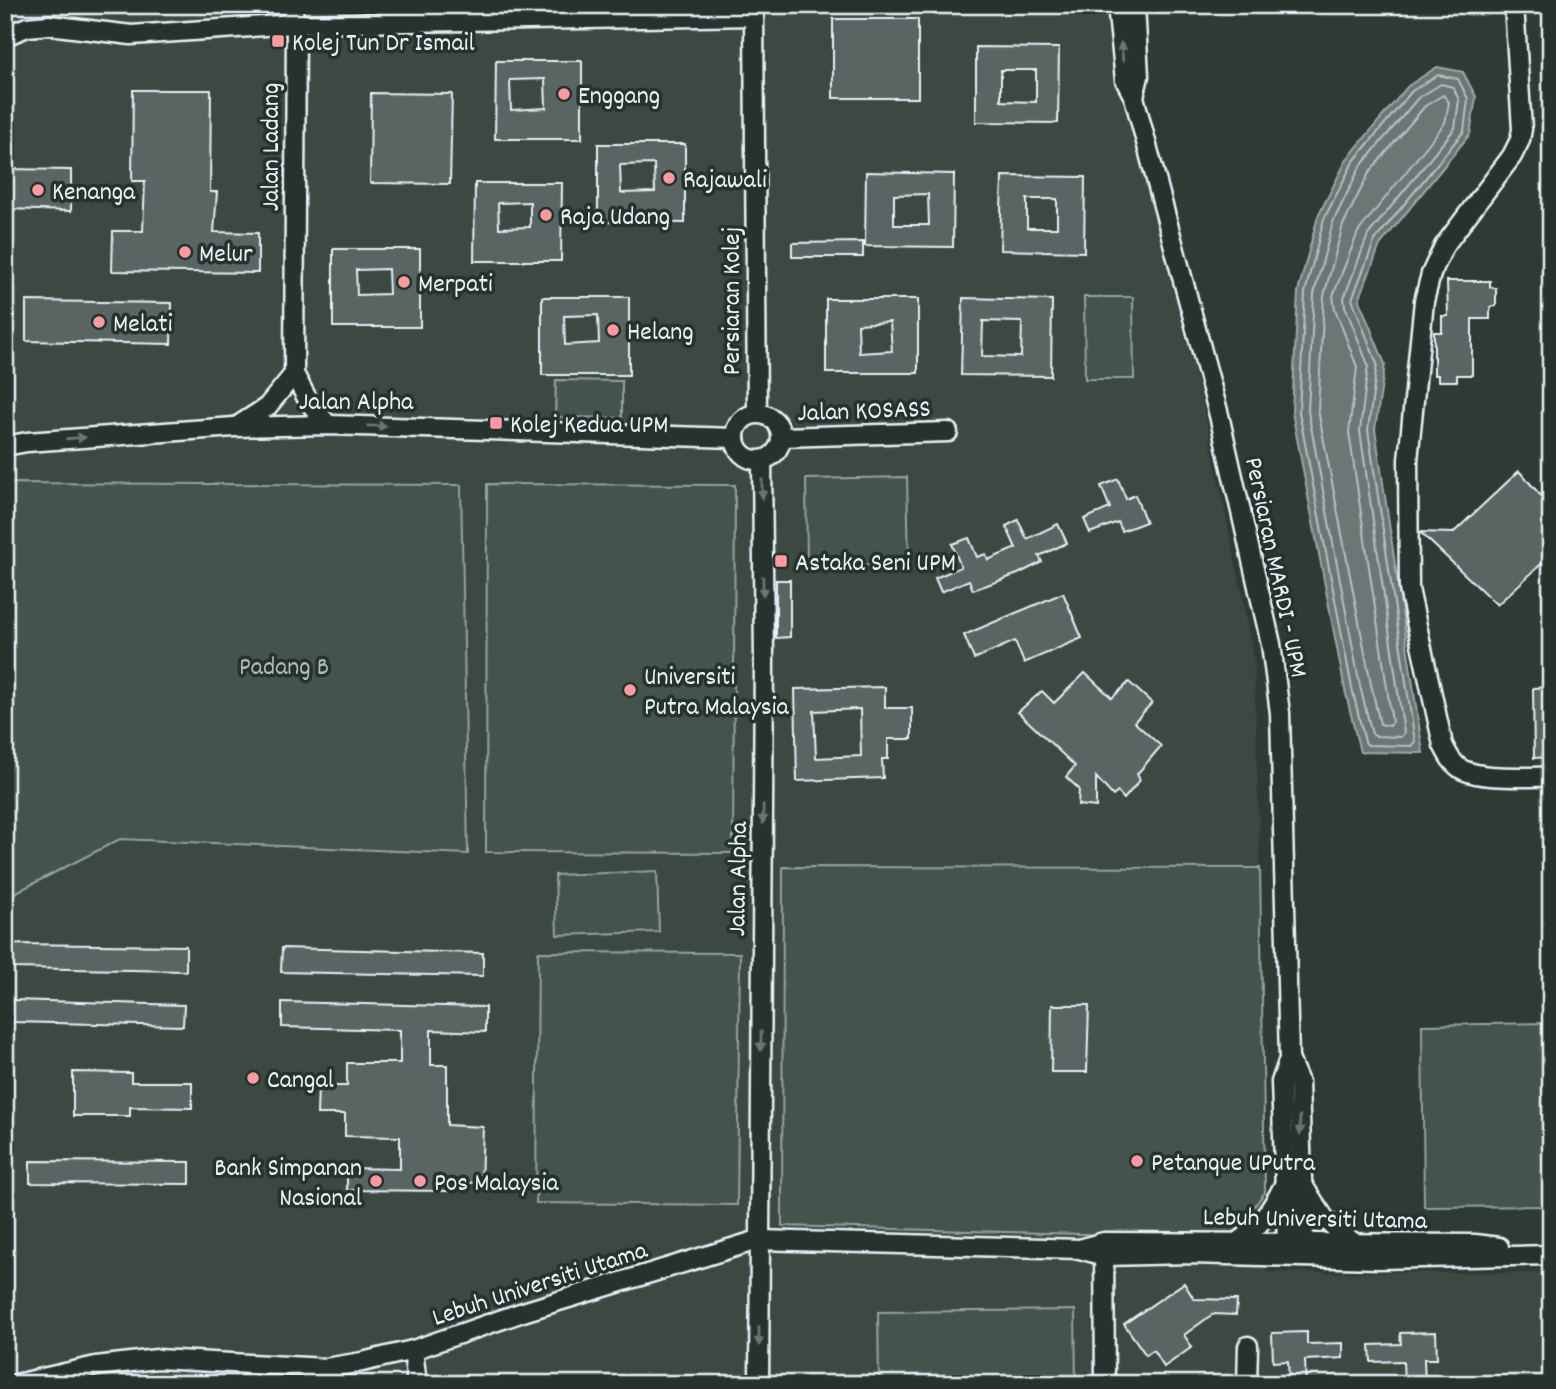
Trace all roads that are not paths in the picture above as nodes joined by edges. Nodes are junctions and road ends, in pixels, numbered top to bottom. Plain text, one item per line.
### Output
1 (291, 5) edge
2 (1117, 5) edge
3 (1135, 5) edge
4 (1514, 5) edge
5 (296, 24) junction
6 (5, 36) edge
7 (1134, 97) junction
8 (294, 374) junction
9 (757, 413) junction
10 (328, 425) junction
11 (234, 428) junction
12 (948, 432) dead end
13 (782, 437) junction
14 (735, 438) junction
15 (5, 446) edge
16 (762, 460) junction
17 (1551, 777) edge
18 (1293, 1185) junction
19 (758, 1240) junction
20 (1236, 1243) junction
21 (1355, 1244) junction
22 (1296, 1246) junction
23 (1104, 1249) junction
24 (1551, 1253) edge
25 (1189, 1254) junction
26 (1422, 1258) junction
27 (1248, 1346) dead end
28 (413, 1350) junction
29 (16, 1384) edge
30 (417, 1384) edge
31 (759, 1384) edge
32 (1105, 1384) edge
33 (1247, 1384) edge

1 - 5 street, Jalan Ladang
7 -> 2 street, Persiaran MARDI - UPM
3 - 7 street, Persiaran MARDI - UPM
4 - 17 street
5 - 6 street, Persiaran Kolej
5 - 8 street, Jalan Ladang
5 - 9 street, Persiaran Kolej
7 - 18 street, Persiaran MARDI - UPM
8 - 10 street, Jalan Ladang
8 - 11 street
9 - 13 street
9 - 14 street
10 - 11 street, Jalan Alpha
10 -> 14 street, Jalan Alpha
15 -> 11 street, Jalan Alpha
12 - 13 street, Jalan KOSASS
13 - 16 street
14 - 16 street
16 -> 19 street, Jalan Alpha
18 - 20 street
18 - 21 street
18 - 22 street, Persiaran MARDI - UPM
19 - 23 street, Lebuh Universiti Utama
19 - 28 street, Lebuh Universiti Utama
19 -> 31 street, Jalan Alpha
20 - 22 street, Lebuh Universiti Utama
20 - 23 street, Lebuh Universiti Utama
21 - 22 street, Lebuh Universiti Utama
21 - 24 street, Lebuh Universiti Utama
22 - 25 street
22 - 26 street
23 - 25 street, Lebuh Universiti Utama
23 - 32 street
24 - 26 street, Lebuh Universiti Utama
25 - 26 street, Lebuh Universiti Utama
27 - 33 street
28 - 29 street, Lebuh Universiti Utama
28 - 30 street

